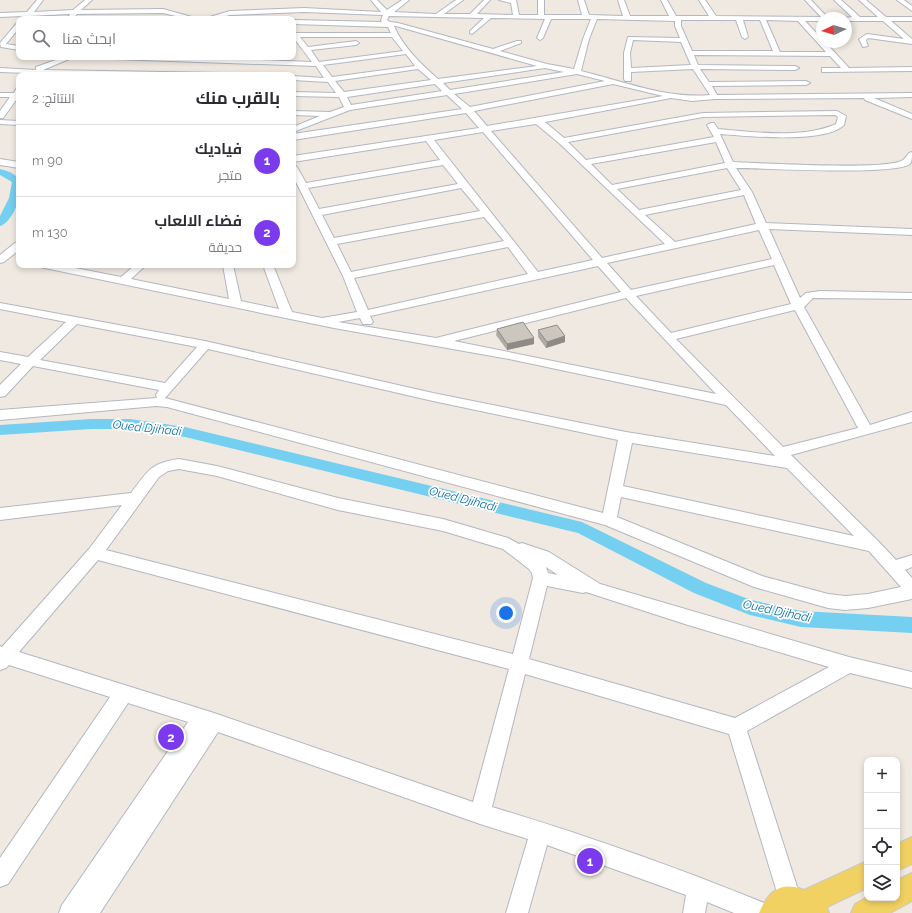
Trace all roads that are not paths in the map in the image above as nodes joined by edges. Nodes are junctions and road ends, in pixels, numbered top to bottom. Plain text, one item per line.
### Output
1 (40, 0) edge
2 (88, 0) edge
3 (374, 0) edge
4 (406, 0) edge
5 (457, 0) edge
6 (487, 0) edge
7 (502, 0) edge
8 (540, 0) edge
9 (581, 0) edge
10 (621, 0) edge
11 (664, 0) edge
12 (702, 0) edge
13 (808, 0) edge
14 (837, 0) edge
15 (862, 0) edge
16 (900, 0) edge
17 (112, 6) dead end
18 (140, 8) junction
19 (912, 10) edge
20 (75, 12) junction
21 (108, 12) junction
22 (819, 12) edge
23 (0, 15) edge
24 (16, 16) edge
25 (27, 16) edge
26 (36, 16) edge
27 (72, 16) edge
28 (105, 16) edge
29 (135, 16) edge
30 (182, 16) edge
31 (218, 16) edge
32 (436, 16) junction
33 (472, 16) junction
34 (387, 17) junction
35 (490, 17) junction
36 (516, 17) junction
37 (540, 17) junction
38 (549, 17) junction
39 (586, 17) junction
40 (595, 17) junction
41 (627, 17) junction
42 (673, 17) junction
43 (713, 17) junction
44 (739, 18) junction
45 (762, 18) junction
46 (800, 19) junction
47 (816, 19) edge
48 (852, 19) edge
49 (858, 19) junction
50 (884, 19) junction
51 (912, 19) edge
52 (296, 22) edge
53 (16, 28) edge
54 (472, 32) dead end
55 (296, 35) edge
56 (396, 37) junction
57 (745, 37) dead end
58 (296, 38) edge
59 (540, 38) dead end
60 (684, 40) junction
61 (518, 42) dead end
62 (912, 42) edge
63 (865, 46) dead end
64 (296, 47) edge
65 (304, 48) junction
66 (16, 49) edge
67 (16, 50) edge
68 (494, 51) junction
69 (409, 52) junction
70 (0, 54) edge
71 (688, 54) junction
72 (781, 54) junction
73 (832, 54) junction
74 (62, 60) edge
75 (180, 60) edge
76 (38, 62) dead end
77 (317, 64) junction
78 (92, 66) dead end
79 (546, 66) junction
80 (420, 67) junction
81 (695, 67) junction
82 (795, 68) junction
83 (912, 69) edge
84 (0, 70) edge
85 (628, 70) junction
86 (825, 70) dead end
87 (847, 70) junction
88 (20, 72) edge
89 (31, 72) edge
90 (32, 72) edge
91 (77, 72) edge
92 (577, 72) junction
93 (296, 78) edge
94 (329, 80) junction
95 (438, 82) junction
96 (615, 82) junction
97 (806, 83) junction
98 (706, 84) junction
99 (628, 86) junction
100 (450, 92) junction
101 (16, 93) edge
102 (296, 94) edge
103 (0, 95) edge
104 (342, 95) junction
105 (912, 95) edge
106 (16, 96) edge
107 (815, 96) junction
108 (674, 97) junction
109 (715, 97) junction
110 (864, 97) junction
111 (692, 99) junction
112 (348, 108) junction
113 (468, 110) junction
114 (912, 110) edge
115 (897, 111) junction
116 (296, 112) edge
117 (335, 115) junction
118 (703, 115) junction
119 (0, 116) edge
120 (912, 117) edge
121 (538, 121) junction
122 (0, 122) edge
123 (16, 123) edge
124 (296, 129) edge
125 (486, 129) junction
126 (717, 135) junction
127 (296, 137) edge
128 (428, 138) junction
129 (562, 141) junction
130 (912, 155) edge
131 (296, 159) edge
132 (0, 162) edge
133 (445, 162) junction
134 (584, 163) junction
135 (16, 165) edge
136 (730, 165) junction
137 (296, 172) edge
138 (465, 185) junction
139 (304, 186) junction
140 (610, 188) junction
141 (747, 192) junction
142 (316, 213) junction
143 (487, 213) junction
144 (638, 214) junction
145 (762, 226) junction
146 (912, 232) edge
147 (331, 242) junction
148 (511, 243) junction
149 (672, 245) junction
150 (16, 247) edge
151 (1, 259) edge
152 (16, 261) edge
153 (778, 261) junction
154 (601, 262) junction
155 (59, 268) edge
156 (138, 268) edge
157 (229, 268) edge
158 (269, 268) edge
159 (348, 276) junction
160 (536, 277) junction
161 (124, 281) junction
162 (628, 294) junction
163 (912, 296) edge
164 (236, 304) junction
165 (0, 306) edge
166 (798, 306) junction
167 (287, 314) junction
168 (364, 314) junction
169 (75, 320) junction
170 (317, 321) junction
171 (370, 332) junction
172 (668, 337) junction
173 (433, 342) junction
174 (205, 346) junction
175 (0, 356) edge
176 (29, 363) junction
177 (168, 388) junction
178 (0, 393) edge
179 (156, 402) junction
180 (732, 402) junction
181 (0, 415) edge
182 (912, 417) edge
183 (866, 431) junction
184 (626, 437) junction
185 (781, 453) junction
186 (790, 464) junction
187 (615, 490) junction
188 (134, 498) junction
189 (0, 514) edge
190 (609, 520) junction
191 (508, 544) junction
192 (874, 546) junction
193 (95, 553) junction
194 (912, 561) edge
195 (894, 567) junction
196 (541, 578) junction
197 (595, 589) junction
198 (912, 591) edge
199 (2, 657) edge
200 (520, 664) junction
201 (848, 665) junction
202 (912, 680) edge
203 (124, 693) junction
204 (208, 720) junction
205 (736, 727) junction
206 (480, 814) junction
207 (540, 832) junction
208 (912, 850) edge
209 (900, 856) edge
210 (0, 876) edge
211 (864, 876) edge
212 (912, 886) edge
213 (698, 888) junction
214 (900, 893) edge
215 (886, 901) edge
216 (796, 907) edge
217 (70, 913) edge
218 (87, 913) edge
219 (517, 913) edge
220 (694, 913) edge
221 (760, 913) edge
222 (864, 913) edge

1 - 25 street
2 - 20 street
3 - 34 street
4 - 34 street
5 - 32 street
6 - 33 street
7 - 36 street
8 - 37 street
9 - 39 street
10 - 41 street
11 - 42 street
12 - 43 street
13 - 22 street
14 - 49 street
15 - 50 street
16 - 19 street
17 - 21 street
18 - 21 street
18 - 29 street
18 - 30 street
20 - 21 street
20 - 26 street
20 - 27 street
21 - 28 street
23 - 24 street
31 - 34 street
32 - 33 street
32 - 34 street
33 - 35 street
34 - 52 street
34 - 56 street
34 - 68 street
35 - 36 street
35 - 54 street
36 - 37 street
37 - 38 street
38 - 39 street
38 - 59 street
39 - 40 street
40 - 41 street
40 - 92 street
41 - 42 street
42 - 43 street
42 - 60 street
43 - 44 street
44 - 45 street
44 - 57 street
45 - 46 street
45 - 72 street
46 - 47 street
46 - 73 street
48 - 49 street
49 - 50 street
50 - 51 street
50 - 62 street
53 - 66 street
55 - 56 street
56 - 65 street
56 - 69 street
58 - 65 street
60 - 71 street
60 - 85 street
61 - 68 street
62 - 63 street
64 - 65 street
65 - 77 street
67 - 70 street
68 - 79 street
69 - 77 street
69 - 80 street
71 - 72 street
71 - 81 street
72 - 73 street
72 - 82 street
73 - 87 street
74 - 90 street
75 - 77 street
76 - 89 street
77 - 94 street
78 - 91 street
79 - 92 street
79 - 95 street
80 - 94 street
80 - 95 street
81 - 82 street
81 - 85 street
81 - 98 street
82 - 97 street
83 - 87 street
84 - 88 street
85 - 99 street
86 - 87 street
92 - 96 street
92 - 100 street
93 - 94 street
94 - 104 street
95 - 100 street
95 - 104 street
96 - 99 street
96 - 113 street
97 - 98 street
97 - 107 street
98 - 109 street
99 - 108 street
100 - 112 street
100 - 113 street
101 - 103 street
102 - 104 street
104 - 112 street
105 - 110 street
106 - 119 street
107 - 109 street
107 - 110 street
108 - 111 street
108 - 121 street
109 - 111 street
110 - 115 street
111 - 118 street
112 - 117 street
113 - 125 street
113 - 127 street
114 - 115 street
115 - 120 street
116 - 117 street
117 - 124 street
118 - 126 street
118 - 126 street
118 - 129 street
121 - 125 street
121 - 129 street
122 - 123 street
125 - 128 street
125 - 154 street
126 - 134 street
126 - 136 street
128 - 131 street
128 - 133 street
129 - 134 street
130 - 136 street
132 - 135 street
133 - 138 street
133 - 139 street
134 - 140 street
136 - 140 street
136 - 141 street
137 - 139 street
138 - 142 street
138 - 143 street
139 - 142 street
140 - 144 street
141 - 144 street
141 - 145 street
142 - 147 street
143 - 147 street
143 - 148 street
144 - 149 street
145 - 146 street
145 - 149 street
145 - 153 street
147 - 159 street
148 - 159 street
148 - 160 street
149 - 154 street
150 - 151 street
151 - 152 street
153 - 162 street
153 - 166 street
154 - 160 street
154 - 162 street
155 - 161 street
156 - 161 street
157 - 164 street
158 - 167 street
159 - 168 street
160 - 168 street
161 - 164 street
162 - 172 street
162 - 173 street
163 - 166 street
164 - 167 street
165 - 169 street
166 - 172 street
166 - 183 street
167 - 170 street
168 - 170 street
168 - 171 street
169 - 174 street
169 - 176 street
170 - 171 street
171 - 173 street
172 - 180 street
173 - 180 street
174 - 177 street
174 - 184 street
175 - 176 street
176 - 177 street
176 - 178 street
177 - 179 street
179 - 181 street
179 - 190 street
180 - 185 street
182 - 183 street
183 - 185 street
184 - 186 street
184 - 187 street
185 - 186 street
186 - 192 street
187 - 190 street
187 - 192 street
188 - 189 street
188 - 191 street
188 - 193 street
190 - 198 street
191 - 196 street
191 - 197 street
192 - 195 street
193 - 199 street
193 - 200 street
194 - 195 street
195 - 198 street
196 - 197 street
196 - 200 street
197 - 201 street
199 - 203 street
200 - 205 street
200 - 206 street
201 - 202 street
201 - 205 street
203 - 204 street
203 - 210 street
204 - 206 street
204 - 217 street
204 - 218 street
205 - 216 street
206 - 207 street
207 - 213 street
207 - 219 street
208 - 209 main road
211 - 216 main road
212 - 214 main road
213 - 220 street
213 - 221 street
215 - 222 main road

